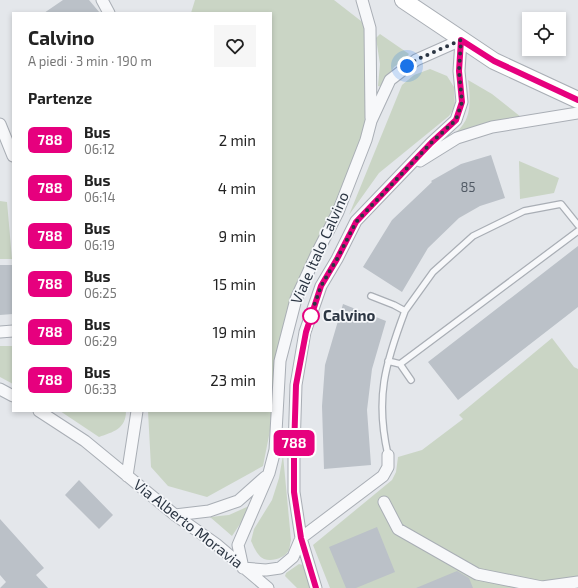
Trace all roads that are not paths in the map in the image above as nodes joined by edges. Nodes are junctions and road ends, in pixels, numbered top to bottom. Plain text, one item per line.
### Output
1 (102, 0) edge
2 (362, 0) edge
3 (402, 0) edge
4 (108, 12) edge
5 (461, 40) junction
6 (578, 100) edge
7 (578, 113) edge
8 (371, 120) junction
9 (0, 124) edge
10 (12, 154) edge
11 (406, 170) junction
12 (578, 225) edge
13 (578, 231) edge
14 (371, 296) dead end
15 (405, 311) junction
16 (12, 331) edge
17 (0, 332) edge
18 (388, 362) junction
19 (400, 364) junction
20 (411, 380) dead end
21 (0, 389) edge
22 (12, 395) edge
23 (41, 412) edge
24 (137, 412) edge
25 (388, 455) joint
26 (269, 473) junction
27 (127, 476) junction
28 (384, 502) dead end
29 (175, 515) junction
30 (301, 538) junction
31 (243, 568) junction
32 (578, 582) edge
33 (268, 588) edge
34 (316, 588) edge

1 - 4 street
2 - 8 street, Viale Italo Calvino
3 - 5 street
5 - 6 street
5 - 8 street, Viale Italo Calvino
5 - 11 street, Viale Italo Calvino
7 - 11 street, Viale Italo Calvino
8 - 26 street, Viale Italo Calvino
9 - 10 street
11 - 30 street, Viale Italo Calvino
12 - 15 lane
13 - 19 lane
14 - 15 lane
15 - 18 lane
16 - 17 street
18 - 19 lane
18 - 25 lane
19 - 20 lane
21 - 22 street
23 - 27 street, Via Alberto Moravia
24 - 27 street, Via Alberto Moravia
25 - 30 street
26 - 29 street
26 - 31 street, Viale Italo Calvino
27 - 29 street, Via Alberto Moravia
28 - 32 street
29 - 31 street, Via Alberto Moravia
30 - 31 street
30 - 34 street, Viale Italo Calvino
31 - 33 street, Via Alberto Moravia

